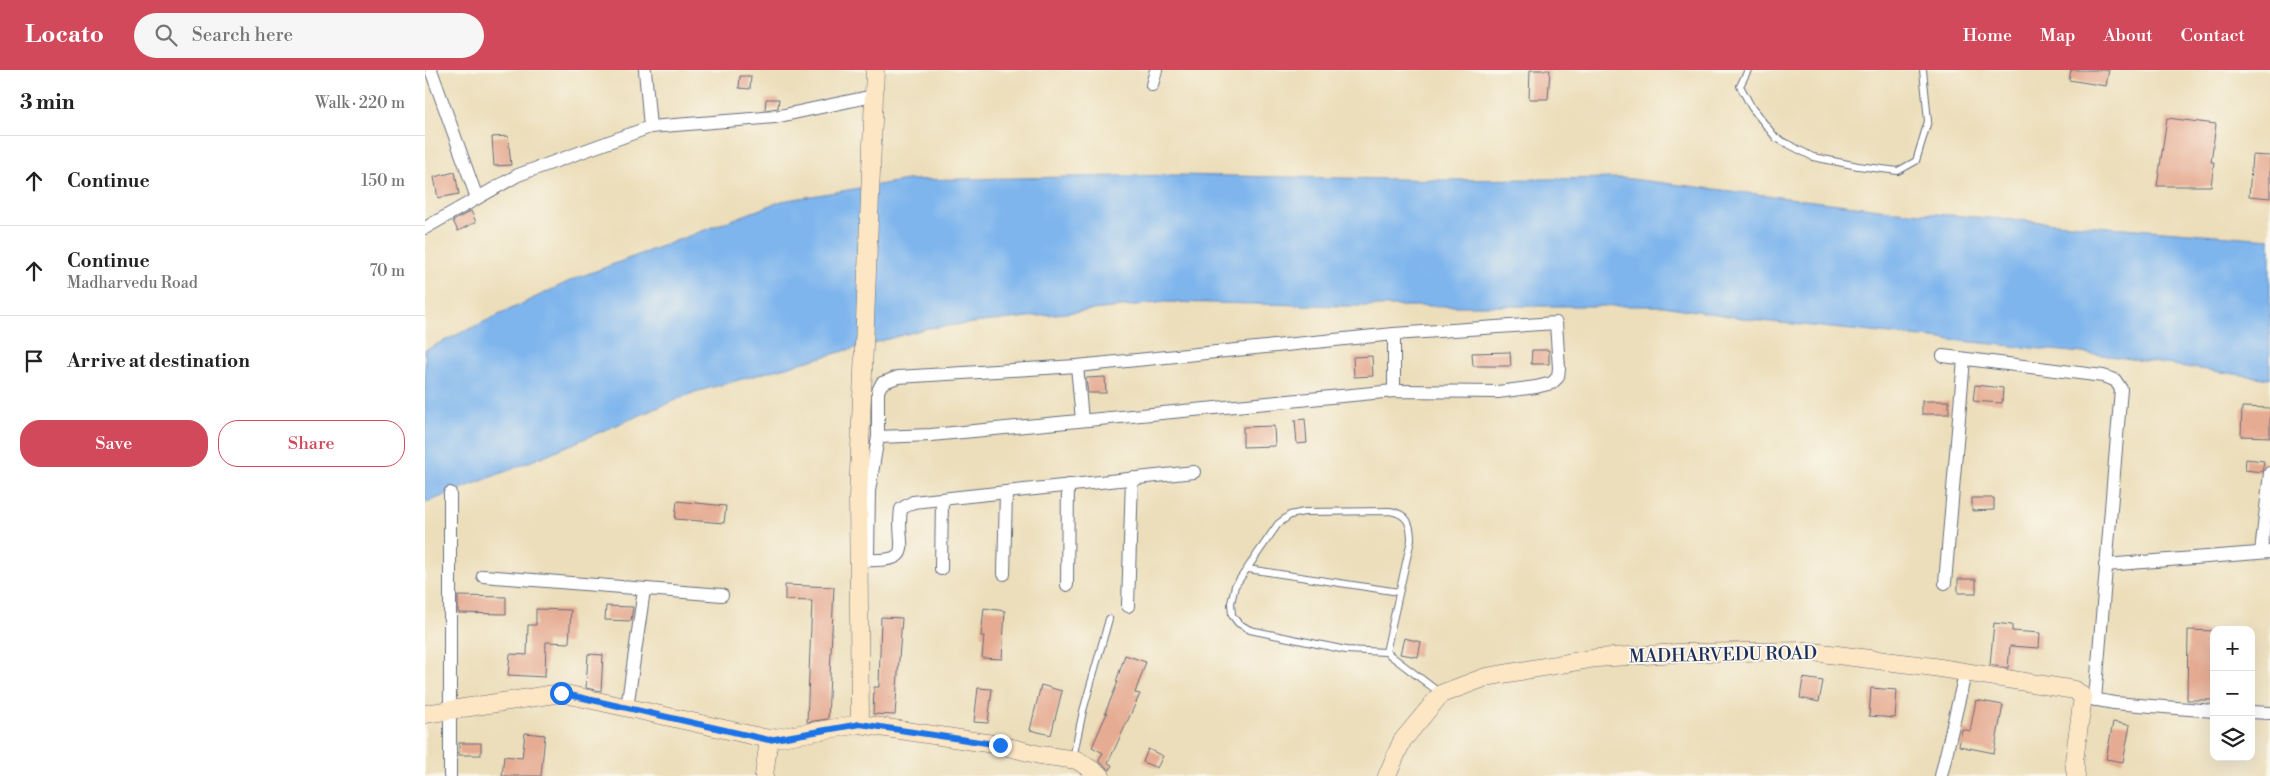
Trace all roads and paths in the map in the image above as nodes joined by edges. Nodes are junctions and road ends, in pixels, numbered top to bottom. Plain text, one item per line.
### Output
1 (431, 70) edge
2 (645, 70) edge
3 (875, 70) edge
4 (1156, 70) edge
5 (1748, 70) edge
6 (1923, 70) edge
7 (1152, 85) dead end
8 (873, 96) junction
9 (650, 127) junction
10 (477, 198) junction
11 (425, 228) edge
12 (1394, 334) junction
13 (1943, 356) dead end
14 (1964, 359) junction
15 (1077, 366) junction
16 (1394, 391) junction
17 (1082, 420) junction
18 (878, 437) junction
19 (1194, 472) dead end
20 (2270, 473) edge
21 (1132, 478) junction
22 (1068, 485) junction
23 (1006, 492) junction
24 (450, 493) dead end
25 (942, 499) junction
26 (2266, 552) edge
27 (861, 559) junction
28 (2105, 565) junction
29 (1248, 569) junction
30 (941, 570) dead end
31 (1004, 574) dead end
32 (483, 576) dead end
33 (1945, 583) dead end
34 (1067, 585) dead end
35 (644, 590) junction
36 (1399, 592) junction
37 (722, 595) dead end
38 (1128, 606) dead end
39 (1109, 619) dead end
40 (1386, 652) junction
41 (1965, 674) junction
42 (1441, 694) junction
43 (2089, 698) junction
44 (627, 708) junction
45 (2210, 710) edge
46 (449, 711) junction
47 (2255, 712) edge
48 (2270, 713) edge
49 (425, 714) edge
50 (860, 724) junction
51 (769, 740) junction
52 (1072, 760) junction
53 (450, 776) edge
54 (764, 776) edge
55 (1101, 776) edge
56 (1387, 776) edge
57 (1941, 776) edge
58 (2076, 776) edge

1 - 10 street
2 - 9 street
3 - 8 street
4 - 7 street
5 - 6 lane
8 - 9 street
8 - 27 street
9 - 10 street
10 - 11 street
12 - 15 street
12 - 16 street
12 - 16 street
13 - 14 street
14 - 28 street
14 - 33 street
15 - 17 street
15 - 18 street
16 - 17 street
17 - 18 street
18 - 27 street
19 - 21 street
20 - 26 street
21 - 22 street
21 - 38 street
22 - 23 street
22 - 34 street
23 - 25 street
23 - 31 street
24 - 46 street
25 - 27 street
25 - 30 street
26 - 28 street
27 - 50 street
28 - 43 street
29 - 36 lane
29 - 36 lane
29 - 40 lane
32 - 35 street
35 - 37 street
35 - 44 street
36 - 40 lane
39 - 52 lane
40 - 42 lane
41 - 42 street, MADHARVEDU ROAD
41 - 43 street, MADHARVEDU ROAD
41 - 57 street
42 - 56 street, MADHARVEDU ROAD
43 - 45 street
43 - 58 street
44 - 46 street
44 - 51 street
46 - 49 street
46 - 53 street
47 - 48 street
50 - 51 street
50 - 52 street
51 - 54 street
52 - 55 street

